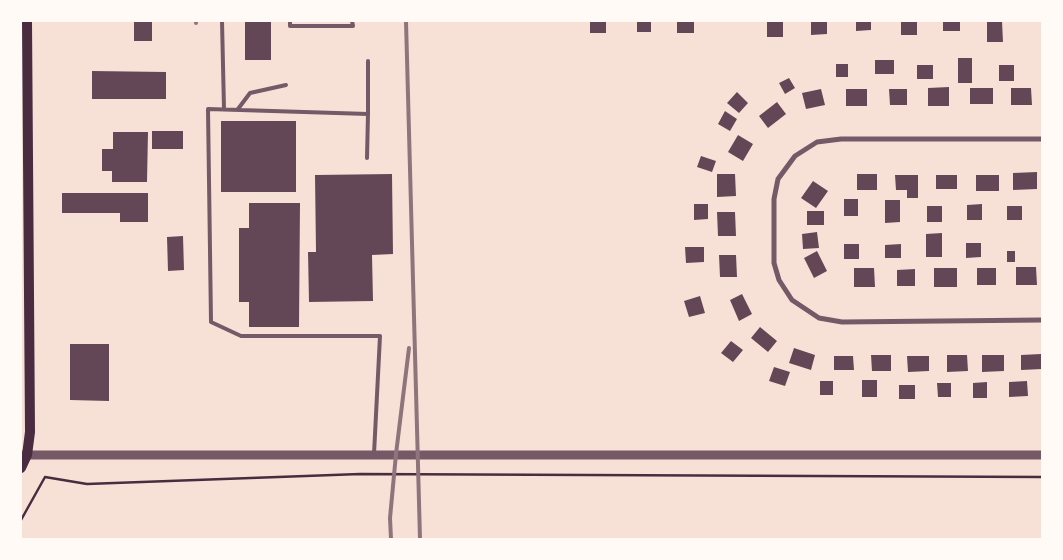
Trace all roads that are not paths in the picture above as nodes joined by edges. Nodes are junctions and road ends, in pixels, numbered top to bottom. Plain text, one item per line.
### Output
1 (27, 21) edge
2 (222, 21) edge
3 (290, 21) edge
4 (352, 21) edge
5 (368, 61) dead end
6 (286, 85) dead end
7 (24, 89) edge
8 (224, 110) junction
9 (238, 110) junction
10 (368, 114) junction
11 (1042, 139) edge
12 (367, 158) dead end
13 (1042, 320) edge
14 (374, 454) junction
15 (24, 455) edge
16 (1042, 455) edge
17 (21, 468) edge

1 - 7 main road
2 - 8 lane
3 - 4 lane
5 - 10 lane
6 - 9 lane
7 - 15 main road
8 - 9 lane
8 - 14 lane
9 - 10 lane
10 - 12 lane
11 - 13 street
14 - 15 street
14 - 16 street
15 - 17 main road

